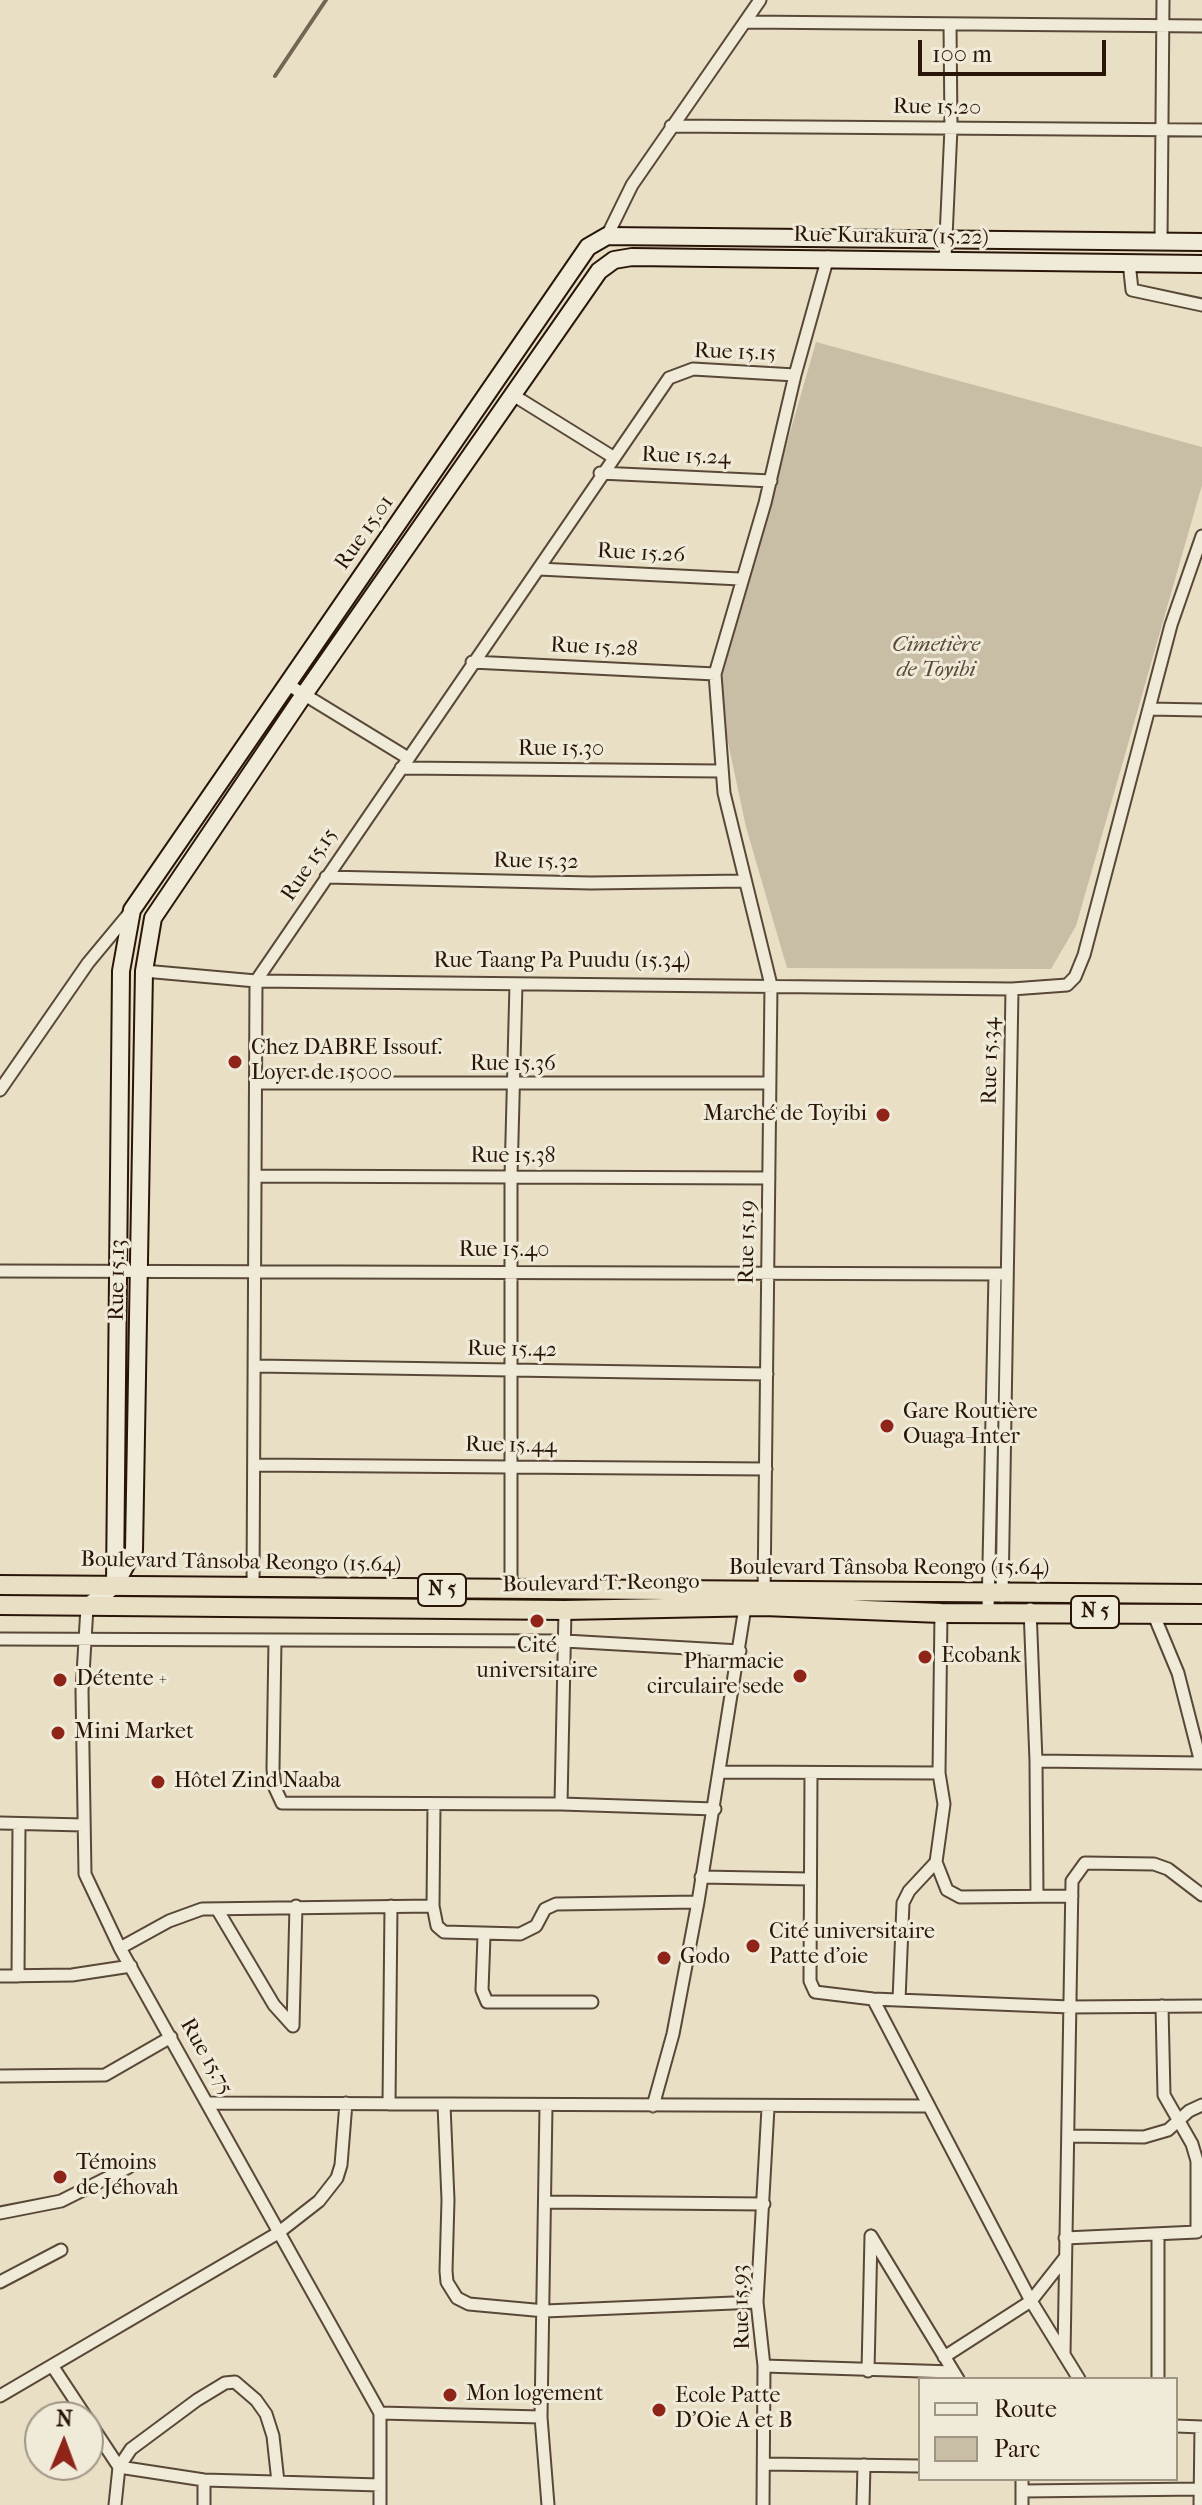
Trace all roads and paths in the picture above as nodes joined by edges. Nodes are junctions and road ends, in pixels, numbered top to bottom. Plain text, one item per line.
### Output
1 (760, 0) edge
2 (1163, 0) edge
3 (746, 22) junction
4 (950, 24) junction
5 (1163, 26) junction
6 (1202, 26) edge
7 (671, 126) junction
8 (951, 128) junction
9 (1162, 130) junction
10 (1202, 130) edge
11 (607, 236) junction
12 (947, 238) junction
13 (1161, 241) junction
14 (1202, 242) edge
15 (828, 257) junction
16 (945, 259) junction
17 (1129, 262) junction
18 (1202, 264) edge
19 (590, 283) joint
20 (1202, 305) edge
21 (795, 375) junction
22 (513, 395) junction
23 (613, 457) junction
24 (600, 473) junction
25 (771, 481) junction
26 (1202, 536) edge
27 (539, 569) junction
28 (740, 579) junction
29 (472, 662) junction
30 (715, 674) junction
31 (287, 684) junction
32 (303, 696) junction
33 (1149, 709) junction
34 (1202, 710) edge
35 (404, 763) junction
36 (720, 771) junction
37 (326, 877) junction
38 (745, 881) junction
39 (132, 910) junction
40 (144, 971) junction
41 (256, 981) junction
42 (516, 984) junction
43 (771, 985) junction
44 (1012, 989) junction
45 (256, 1083) junction
46 (770, 1083) junction
47 (513, 1085) junction
48 (0, 1090) edge
49 (257, 1176) junction
50 (511, 1177) junction
51 (769, 1178) junction
52 (255, 1270) junction
53 (0, 1271) edge
54 (511, 1271) junction
55 (118, 1272) junction
56 (139, 1272) junction
57 (768, 1272) junction
58 (1001, 1274) junction
59 (256, 1366) junction
60 (513, 1370) junction
61 (767, 1374) junction
62 (256, 1465) junction
63 (511, 1466) junction
64 (766, 1469) junction
65 (0, 1585) edge
66 (115, 1585) junction
67 (253, 1588) junction
68 (511, 1591) junction
69 (1202, 1594) edge
70 (755, 1599) junction
71 (1030, 1602) junction
72 (995, 1603) junction
73 (0, 1605) edge
74 (87, 1607) junction
75 (565, 1610) junction
76 (941, 1613) junction
77 (1153, 1613) junction
78 (1202, 1614) edge
79 (0, 1639) edge
80 (84, 1640) junction
81 (275, 1640) junction
82 (565, 1641) junction
83 (740, 1651) junction
84 (1036, 1761) junction
85 (1201, 1763) edge
86 (721, 1772) junction
87 (811, 1773) junction
88 (939, 1773) junction
89 (561, 1804) junction
90 (434, 1805) junction
91 (715, 1809) junction
92 (0, 1823) edge
93 (19, 1824) junction
94 (84, 1825) junction
95 (936, 1862) junction
96 (701, 1877) junction
97 (810, 1879) junction
98 (1202, 1895) edge
99 (1037, 1896) junction
100 (1072, 1896) junction
101 (698, 1902) junction
102 (296, 1906) junction
103 (391, 1906) junction
104 (433, 1906) junction
105 (217, 1909) junction
106 (484, 1936) junction
107 (120, 1948) junction
108 (131, 1966) junction
109 (0, 1976) edge
110 (18, 1976) junction
111 (873, 1999) junction
112 (899, 2000) junction
113 (592, 2002) dead end
114 (1162, 2006) junction
115 (1202, 2006) edge
116 (1070, 2007) junction
117 (171, 2037) junction
118 (0, 2076) edge
119 (210, 2103) junction
120 (346, 2103) junction
121 (389, 2104) junction
122 (444, 2105) junction
123 (1202, 2105) edge
124 (653, 2106) junction
125 (926, 2106) junction
126 (546, 2107) junction
127 (768, 2108) junction
128 (1178, 2122) junction
129 (1068, 2136) junction
130 (129, 2167) dead end
131 (547, 2202) junction
132 (764, 2204) junction
133 (0, 2213) edge
134 (278, 2233) junction
135 (1158, 2236) junction
136 (1065, 2238) junction
137 (61, 2250) dead end
138 (1064, 2259) junction
139 (0, 2282) edge
140 (1031, 2301) junction
141 (757, 2302) junction
142 (545, 2311) junction
143 (1064, 2355) junction
144 (944, 2357) junction
145 (764, 2366) junction
146 (53, 2367) junction
147 (868, 2371) junction
148 (956, 2376) edge
149 (1078, 2377) edge
150 (1158, 2377) edge
151 (0, 2396) edge
152 (76, 2401) edge
153 (380, 2413) junction
154 (541, 2417) junction
155 (1178, 2426) edge
156 (1202, 2427) edge
157 (104, 2444) edge
158 (764, 2464) junction
159 (864, 2465) junction
160 (918, 2466) edge
161 (119, 2467) junction
162 (204, 2480) junction
163 (278, 2482) junction
164 (380, 2485) junction
165 (1022, 2485) edge
166 (1201, 2489) edge
167 (115, 2505) edge
168 (204, 2505) edge
169 (380, 2505) edge
170 (548, 2505) edge
171 (763, 2505) edge
172 (863, 2505) edge
173 (1022, 2505) edge
174 (1200, 2505) edge

1 - 3 street, Rue 15.01
2 - 5 street
3 - 4 street
3 - 7 street, Rue 15.01
4 - 5 street
4 - 8 street
5 - 6 street
5 - 9 street
7 - 8 street, Rue 15.20
7 - 11 street, Rue 15.01
8 - 9 street, Rue 15.20
8 - 12 street
9 - 10 street, Rue 15.20
9 - 13 street
11 - 12 main road, Rue Kurakura (15.22)
11 - 31 main road, Rue 15.01
12 - 13 main road, Rue Kurakura (15.22)
12 - 16 street
13 - 14 main road, Rue Kurakura (15.22)
15 - 16 main road, Rue Kurakura (15.22)
15 - 19 main road, Rue Kurakura (15.22)
15 - 21 street, Rue 15.19
16 - 17 main road, Rue Kurakura (15.22)
17 - 18 main road, Rue Kurakura (15.22)
17 - 20 street
19 - 22 main road, Rue 15.01
21 - 23 street, Rue 15.15
21 - 25 street, Rue 15.19
22 - 23 street, Rue 15.24
22 - 32 main road, Rue 15.01
23 - 24 street, Rue 15.15
24 - 25 street, Rue 15.24
24 - 27 street, Rue 15.15
25 - 28 street, Rue 15.19
26 - 33 street, Rue 15.34
27 - 28 street, Rue 15.26
27 - 29 street, Rue 15.15
28 - 30 street, Rue 15.19
29 - 30 street, Rue 15.28
29 - 35 street, Rue 15.15
30 - 36 street, Rue 15.19
31 - 32 street
31 - 39 main road, Rue 15.01
32 - 35 street
32 - 40 main road, Rue 15.01
33 - 34 street
33 - 44 street, Rue 15.34
35 - 36 street, Rue 15.30
35 - 37 street, Rue 15.15
36 - 38 street, Rue 15.19
37 - 38 street, Rue 15.32
37 - 41 street, Rue 15.15
38 - 43 street, Rue 15.19
39 - 48 street, Rue 15.01
39 - 55 main road, Rue 15.13
40 - 41 street, Rue Taang Pa Puudu (15.34)
40 - 56 main road, Rue 15.13
41 - 42 street, Rue Taang Pa Puudu (15.34)
41 - 45 street
42 - 43 street, Rue Taang Pa Puudu (15.34)
42 - 47 street
43 - 44 street, Rue Taang Pa Puudu (15.34)
43 - 46 street, Rue 15.19
44 - 58 street, Rue 15.34
45 - 47 street, Rue 15.36
45 - 49 street
46 - 47 street, Rue 15.36
46 - 51 street, Rue 15.19
47 - 50 street
49 - 50 street, Rue 15.38
49 - 52 street
50 - 51 street, Rue 15.38
50 - 54 street
51 - 57 street, Rue 15.19
52 - 54 street, Rue 15.40
52 - 56 street, Rue 15.40
52 - 59 street
53 - 55 street, Rue 15.40
54 - 57 street, Rue 15.40
54 - 60 street
55 - 56 street, Rue 15.40
55 - 66 main road, Rue 15.13
56 - 66 main road, Rue 15.13
57 - 58 street, Rue 15.40
57 - 61 street, Rue 15.19
58 - 72 street, Rue 15.34
59 - 60 street, Rue 15.42
59 - 62 street
60 - 61 street, Rue 15.42
60 - 63 street
61 - 64 street, Rue 15.19
62 - 63 street, Rue 15.44
62 - 67 street
63 - 64 street, Rue 15.44
63 - 68 street
64 - 70 street, Rue 15.19
65 - 66 highway, Boulevard Tânsoba Reongo (15.64) / N 5
66 - 67 highway, Boulevard Tânsoba Reongo (15.64) / N 5
66 - 74 main road, Rue 15.13
67 - 68 highway, Boulevard Tânsoba Reongo (15.64) / N 5
68 - 70 highway, Boulevard Tânsoba Reongo (15.64) / N 5
69 - 71 highway, Boulevard Tânsoba Reongo (15.64) / N 5
70 - 72 highway, Boulevard Tânsoba Reongo (15.64) / N 5
70 - 75 highway, Boulevard T. Reongo / N 5
70 - 76 highway, Boulevard T. Reongo / N 5
70 - 83 street, Rue 15.19
71 - 72 highway, Boulevard Tânsoba Reongo (15.64) / N 5
71 - 77 highway, N 5
71 - 84 street
72 - 76 highway, Boulevard T. Reongo / N 5
73 - 74 highway, Boulevard T. Reongo / N 5
74 - 75 highway, Boulevard T. Reongo / N 5
74 - 80 street, Rue 15.75
75 - 82 street
76 - 88 street
77 - 78 highway, N 5
77 - 85 street
79 - 80 street
80 - 81 street
80 - 94 street, Rue 15.75
81 - 82 street
81 - 90 street
82 - 83 street
82 - 89 street
83 - 86 street, Rue 15.19
84 - 85 street
84 - 99 street
86 - 87 street
86 - 91 street, Rue 15.19
87 - 88 street
87 - 97 street
88 - 95 street
89 - 90 street
89 - 91 street
90 - 104 street
91 - 96 street, Rue 15.19
92 - 93 street
93 - 94 street
93 - 110 street
94 - 107 street, Rue 15.75
95 - 99 street
95 - 112 street
96 - 97 street
96 - 101 street, Rue 15.19
97 - 111 street
98 - 100 street
99 - 100 street
100 - 116 street
101 - 106 street
101 - 124 street, Rue 15.19
102 - 103 street
102 - 105 street
102 - 105 street
103 - 104 street
103 - 121 street
104 - 106 street
105 - 107 street
106 - 113 street
107 - 108 street, Rue 15.75
108 - 110 street
108 - 117 street, Rue 15.75
109 - 110 street
111 - 112 street
111 - 125 street
112 - 116 street
114 - 115 street
114 - 116 street
114 - 128 street
116 - 129 street
117 - 118 street
117 - 119 street, Rue 15.75
119 - 120 street
119 - 134 street, Rue 15.75
120 - 121 street
120 - 134 street
121 - 122 street
122 - 126 street
122 - 142 street
123 - 128 street
124 - 126 street
124 - 127 street
125 - 127 street
125 - 140 street
126 - 131 street
127 - 132 street, Rue 15.93
128 - 129 street
128 - 135 street
129 - 136 street
130 - 133 street
131 - 132 street
131 - 142 street
132 - 141 street, Rue 15.93
134 - 146 street
134 - 153 street, Rue 15.75
135 - 136 street
135 - 150 street
136 - 138 street
137 - 139 street
138 - 140 street
138 - 143 street
140 - 143 street
140 - 144 street
141 - 142 street
141 - 145 street, Rue 15.93
142 - 154 street
143 - 149 street
144 - 147 street
144 - 148 street
145 - 147 street
145 - 158 street, Rue 15.93
146 - 151 street
146 - 152 street
147 - 148 street
153 - 154 street
153 - 164 street, Rue 15.75
154 - 170 street
155 - 156 street
156 - 166 street
157 - 161 street
158 - 159 street
158 - 171 street, Rue 15.93
159 - 160 street
159 - 172 street
161 - 162 street
161 - 163 street
161 - 167 street
162 - 163 street
162 - 168 street
163 - 164 street
164 - 169 street, Rue 15.75
165 - 166 street
165 - 173 street
166 - 174 street

